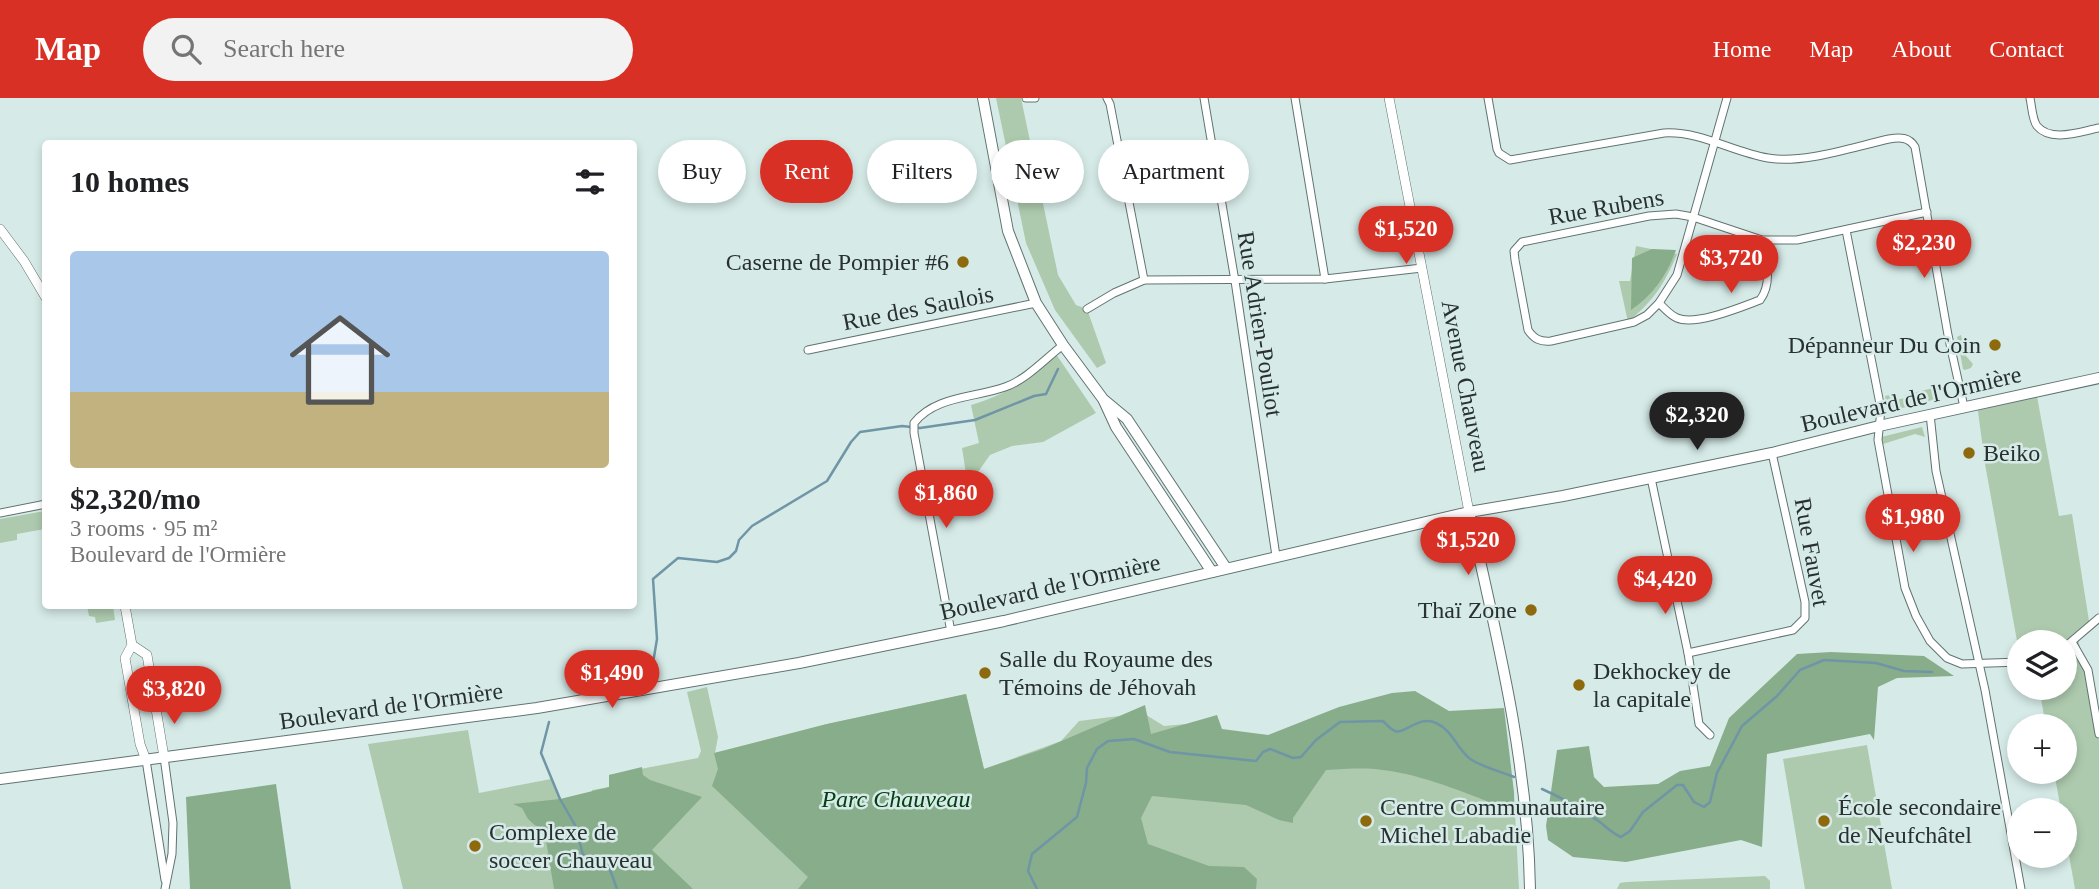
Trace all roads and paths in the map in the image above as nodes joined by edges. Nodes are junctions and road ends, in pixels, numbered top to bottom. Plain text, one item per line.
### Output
1 (983, 98) edge
2 (1026, 98) edge
3 (1035, 98) edge
4 (1107, 98) edge
5 (1204, 98) edge
6 (1295, 98) edge
7 (1389, 98) edge
8 (1488, 98) edge
9 (1727, 98) edge
10 (2031, 98) edge
11 (2099, 128) edge
12 (1714, 142) junction
13 (1927, 212) junction
14 (1693, 217) junction
15 (0, 229) edge
16 (1846, 230) junction
17 (1762, 240) junction
18 (1422, 268) junction
19 (1325, 279) junction
20 (1144, 280) junction
21 (1235, 281) junction
22 (42, 291) edge
23 (1036, 303) junction
24 (1659, 303) junction
25 (1087, 309) dead end
26 (1063, 345) junction
27 (808, 349) dead end
28 (2099, 378) edge
29 (1103, 399) junction
30 (1964, 407) junction
31 (1930, 414) junction
32 (1879, 426) junction
33 (1772, 453) junction
34 (1651, 478) junction
35 (42, 506) edge
36 (1469, 512) junction
37 (0, 513) edge
38 (1276, 556) junction
39 (1226, 568) junction
40 (1212, 572) junction
41 (126, 609) edge
42 (2099, 618) edge
43 (951, 632) junction
44 (2077, 636) edge
45 (132, 645) junction
46 (1688, 653) junction
47 (2077, 656) edge
48 (2007, 663) edge
49 (1979, 665) junction
50 (2099, 734) edge
51 (1710, 736) dead end
52 (164, 757) junction
53 (146, 760) junction
54 (0, 779) edge
55 (166, 886) edge
56 (1530, 889) edge
57 (2021, 889) edge

1 - 23 main road
2 - 3 street
4 - 20 street
5 - 21 street, Rue Adrien-Pouliot
6 - 19 street
7 - 18 street, Avenue Chauveau
8 - 12 street
9 - 12 street
10 - 11 street
12 - 13 street
12 - 14 street
13 - 16 street, Rue Rubens
13 - 30 street
14 - 17 street, Rue Rubens
14 - 24 street
14 - 24 street, Rue Rubens
15 - 22 street
16 - 17 street, Rue Rubens
16 - 32 street
17 - 24 street
18 - 19 street
18 - 36 street, Avenue Chauveau
19 - 21 street
20 - 21 street
20 - 25 street
21 - 38 street, Rue Adrien-Pouliot
23 - 26 main road
23 - 27 street, Rue des Saulois
26 - 29 main road
26 - 43 street
28 - 30 main road, Boulevard de l'Ormière
29 - 39 main road
29 - 40 main road
30 - 31 main road, Boulevard de l'Ormière
31 - 32 main road, Boulevard de l'Ormière
31 - 49 street
32 - 33 main road, Boulevard de l'Ormière
32 - 49 street
33 - 34 main road, Boulevard de l'Ormière
33 - 46 street, Rue Fauvet
34 - 36 main road, Boulevard de l'Ormière
34 - 46 street
35 - 37 street
36 - 38 main road, Boulevard de l'Ormière
36 - 56 main road, Avenue Chauveau
38 - 39 main road, Boulevard de l'Ormière
39 - 40 main road, Boulevard de l'Ormière
40 - 43 main road, Boulevard de l'Ormière
41 - 45 street
42 - 44 street
43 - 52 main road, Boulevard de l'Ormière
45 - 52 street
45 - 53 street
46 - 51 street
47 - 50 street
48 - 49 street
49 - 57 street
52 - 53 main road, Boulevard de l'Ormière
52 - 55 street
53 - 54 main road, Boulevard de l'Ormière
53 - 55 street

